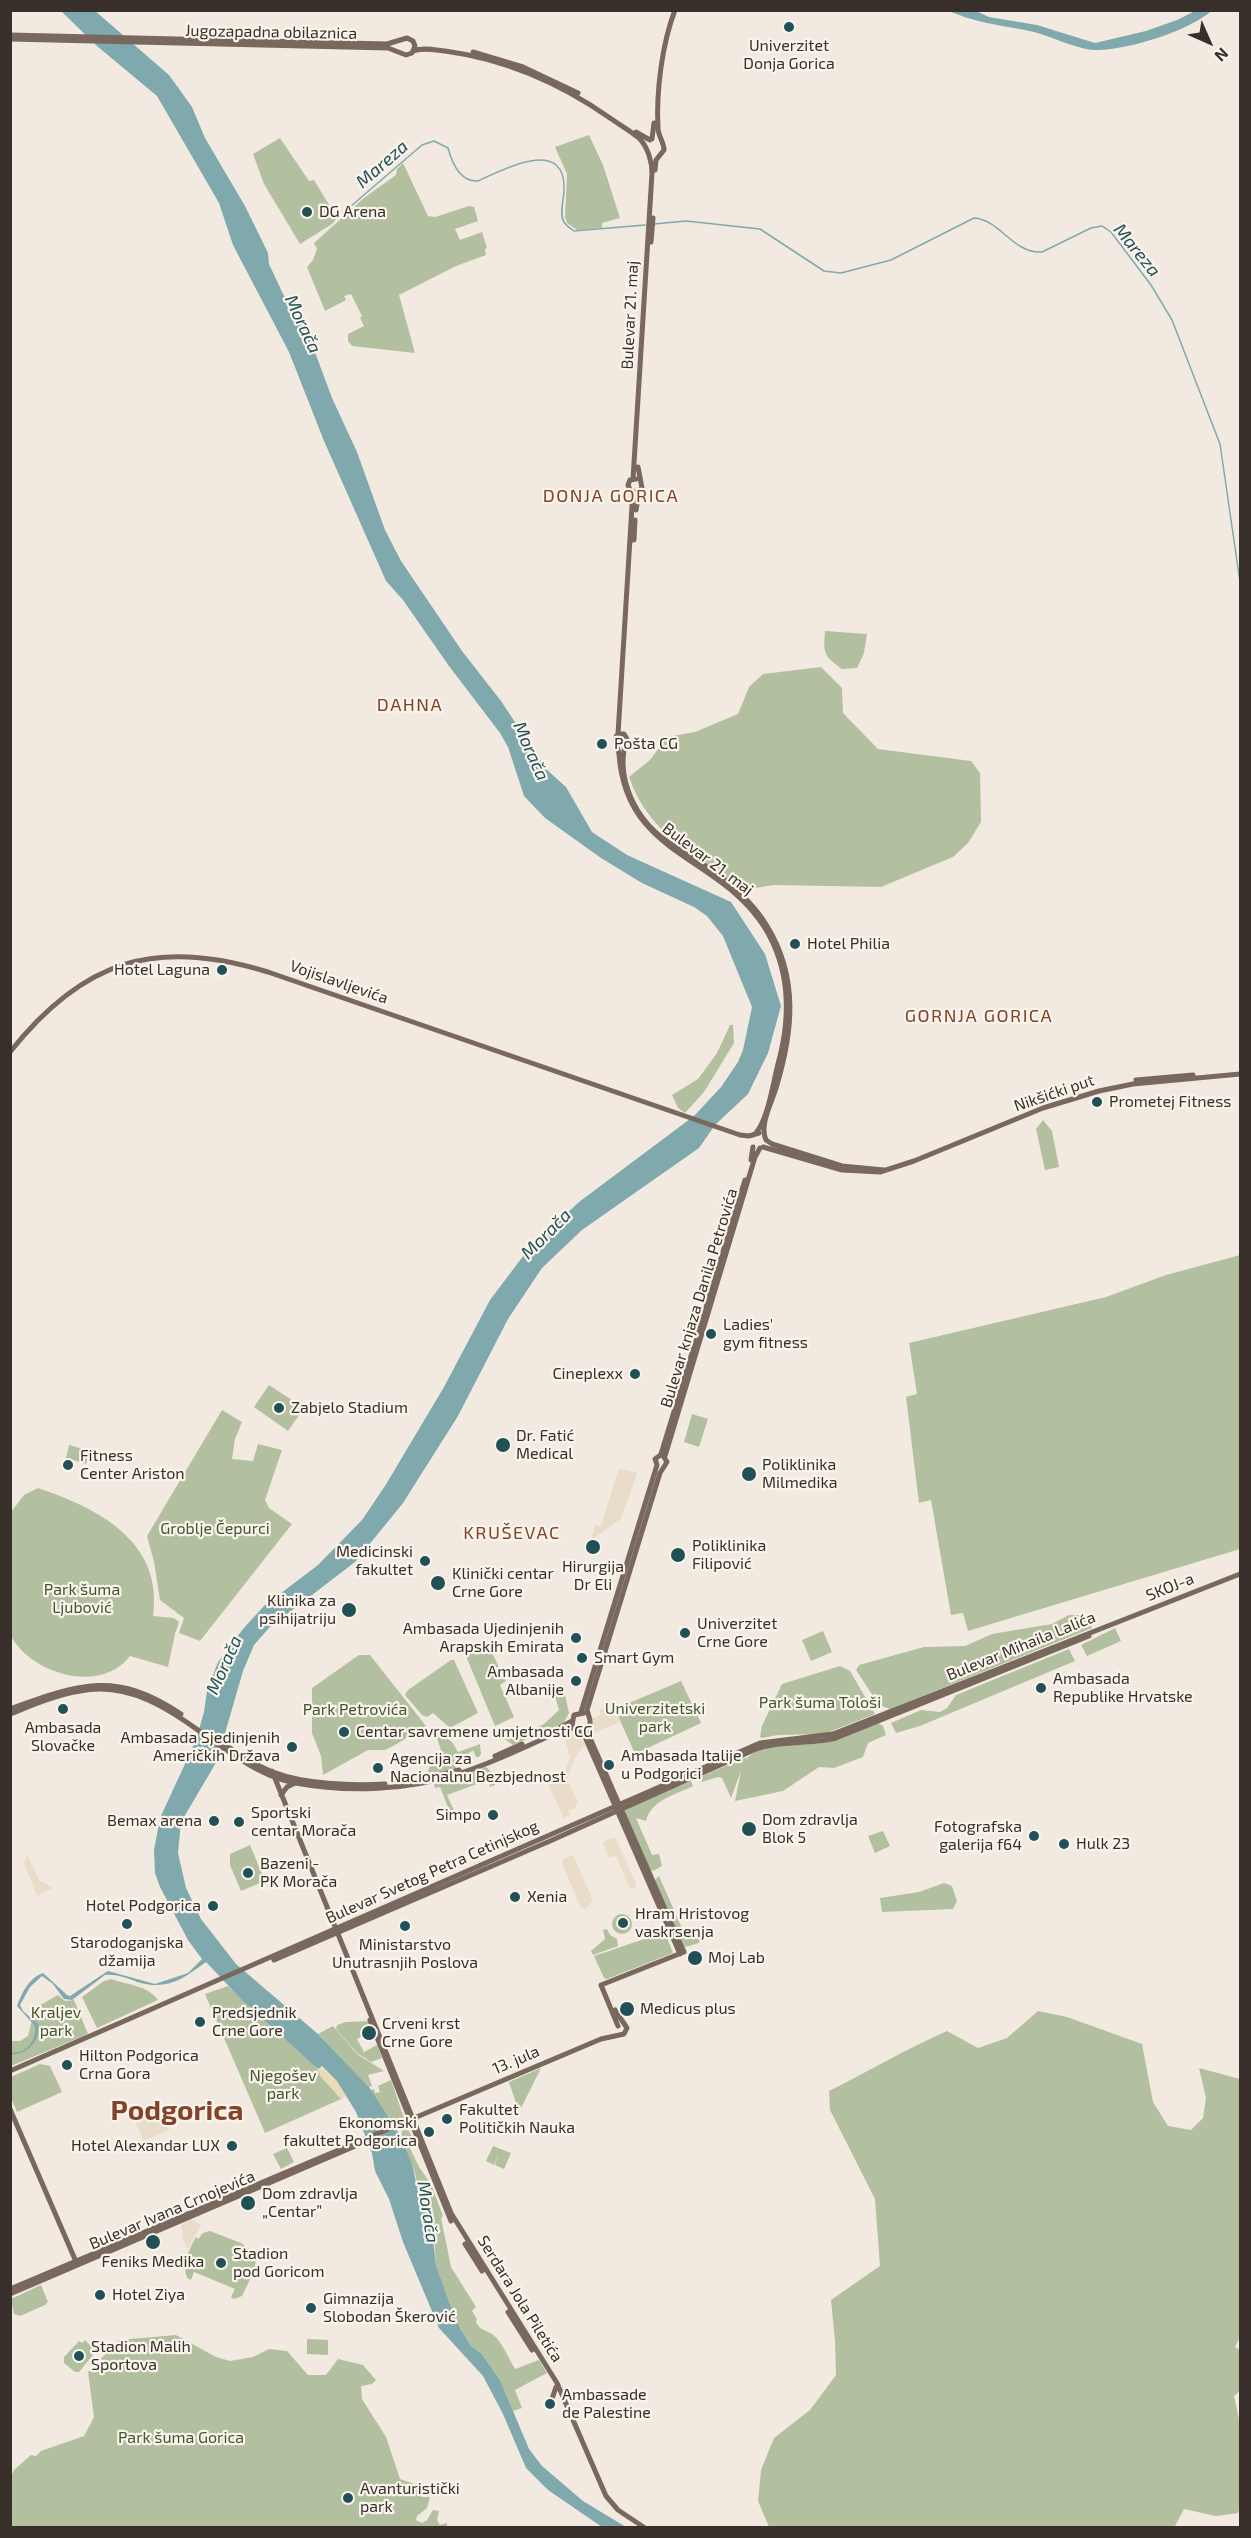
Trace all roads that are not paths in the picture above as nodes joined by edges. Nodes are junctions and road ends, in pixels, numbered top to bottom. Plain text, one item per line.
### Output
1 (673, 10) edge
2 (10, 37) edge
3 (140, 40) junction
4 (400, 41) junction
5 (414, 42) junction
6 (413, 51) junction
7 (400, 52) junction
8 (654, 125) junction
9 (635, 131) junction
10 (651, 139) junction
11 (661, 141) junction
12 (647, 152) junction
13 (658, 156) junction
14 (633, 479) junction
15 (640, 481) junction
16 (632, 492) junction
17 (639, 492) junction
18 (621, 734) junction
19 (617, 744) junction
20 (625, 744) junction
21 (10, 1052) edge
22 (779, 1069) junction
23 (1240, 1072) edge
24 (737, 1134) junction
25 (755, 1134) junction
26 (765, 1138) junction
27 (752, 1145) junction
28 (762, 1148) junction
29 (884, 1170) junction
30 (663, 1455) junction
31 (660, 1466) junction
32 (1240, 1574) edge
33 (1110, 1625) joint
34 (157, 1701) junction
35 (10, 1709) edge
36 (581, 1712) junction
37 (10, 1714) edge
38 (588, 1715) junction
39 (572, 1721) junction
40 (589, 1727) junction
41 (577, 1730) junction
42 (230, 1750) junction
43 (269, 1761) dead end
44 (262, 1767) junction
45 (273, 1774) junction
46 (295, 1783) junction
47 (281, 1795) junction
48 (619, 1808) junction
49 (336, 1931) junction
50 (614, 1979) junction
51 (602, 1984) junction
52 (608, 1994) junction
53 (619, 2029) junction
54 (10, 2073) edge
55 (10, 2109) edge
56 (409, 2121) junction
57 (76, 2263) junction
58 (10, 2289) edge
59 (10, 2294) edge
60 (556, 2385) junction
61 (552, 2399) dead end
62 (645, 2528) edge

1 - 8 main road
1 - 11 main road
2 - 3 main road
3 - 4 main road, Jugozapadna obilaznica
3 - 7 main road, Jugozapadna obilaznica
4 - 5 main road
4 - 7 main road
5 - 6 main road
5 - 9 main road
6 - 7 main road
6 - 12 main road
8 - 9 main road
8 - 10 main road
9 - 10 main road
10 - 11 main road
10 - 12 main road
11 - 13 main road
12 - 13 main road
12 - 14 main road, Bulevar 21. maj
13 - 15 main road, Bulevar 21. maj
14 - 15 main road
14 - 16 main road, Bulevar 21. maj
15 - 17 main road, Bulevar 21. maj
16 - 17 main road
16 - 18 main road, Bulevar 21. maj
17 - 18 main road, Bulevar 21. maj
18 - 19 main road, Bulevar 21. maj
18 - 20 main road, Bulevar 21. maj
19 - 20 main road
19 - 22 main road, Bulevar 21. maj
20 - 22 main road, Bulevar 21. maj
21 - 24 main road, Vojislavljevića
22 - 25 main road, Bulevar 21. maj
22 - 26 main road, Bulevar 21. maj
23 - 29 main road, Nikšićki put
24 - 25 main road
24 - 27 main road
25 - 26 main road, Nikšićki put
25 - 27 main road, Bulevar knjaza Danila Petrovića
26 - 28 main road, Bulevar knjaza Danila Petrovića
26 - 29 main road, Nikšićki put
27 - 28 main road, Nikšićki put
27 - 30 main road, Bulevar knjaza Danila Petrovića
28 - 29 main road, Nikšićki put
28 - 30 main road, Bulevar knjaza Danila Petrovića
30 - 31 main road, Bulevar knjaza Danila Petrovića
30 - 31 main road, Bulevar knjaza Danila Petrovića
31 - 36 main road, Bulevar knjaza Danila Petrovića
31 - 38 main road, Bulevar knjaza Danila Petrovića
32 - 33 main road, SKOJ-a
33 - 48 main road, Bulevar Mihaila Lalića
34 - 35 main road
34 - 37 main road
34 - 42 main road
36 - 38 main road
36 - 39 main road
38 - 40 main road
39 - 41 main road
39 - 45 main road
40 - 41 main road
40 - 48 main road
41 - 46 main road
41 - 48 main road
42 - 44 main road
42 - 45 main road
43 - 44 main road
44 - 45 main road
45 - 46 main road
45 - 47 main road
46 - 47 main road
47 - 49 main road
48 - 49 main road, Bulevar Svetog Petra Cetinjskog
48 - 50 main road
49 - 54 main road, Bulevar Svetog Petra Cetinjskog
49 - 56 main road
50 - 51 main road
50 - 52 main road
51 - 52 main road
51 - 53 main road
52 - 53 main road
53 - 56 main road, 13. jula
55 - 57 main road
56 - 57 main road, Bulevar Ivana Crnojevića
56 - 60 main road, Serdara Jola Piletića
56 - 60 main road, Serdara Jola Piletića
57 - 58 main road, Bulevar Ivana Crnojevića
57 - 59 main road, Bulevar Ivana Crnojevića
60 - 61 main road
60 - 62 main road, Serdara Jola Piletića

